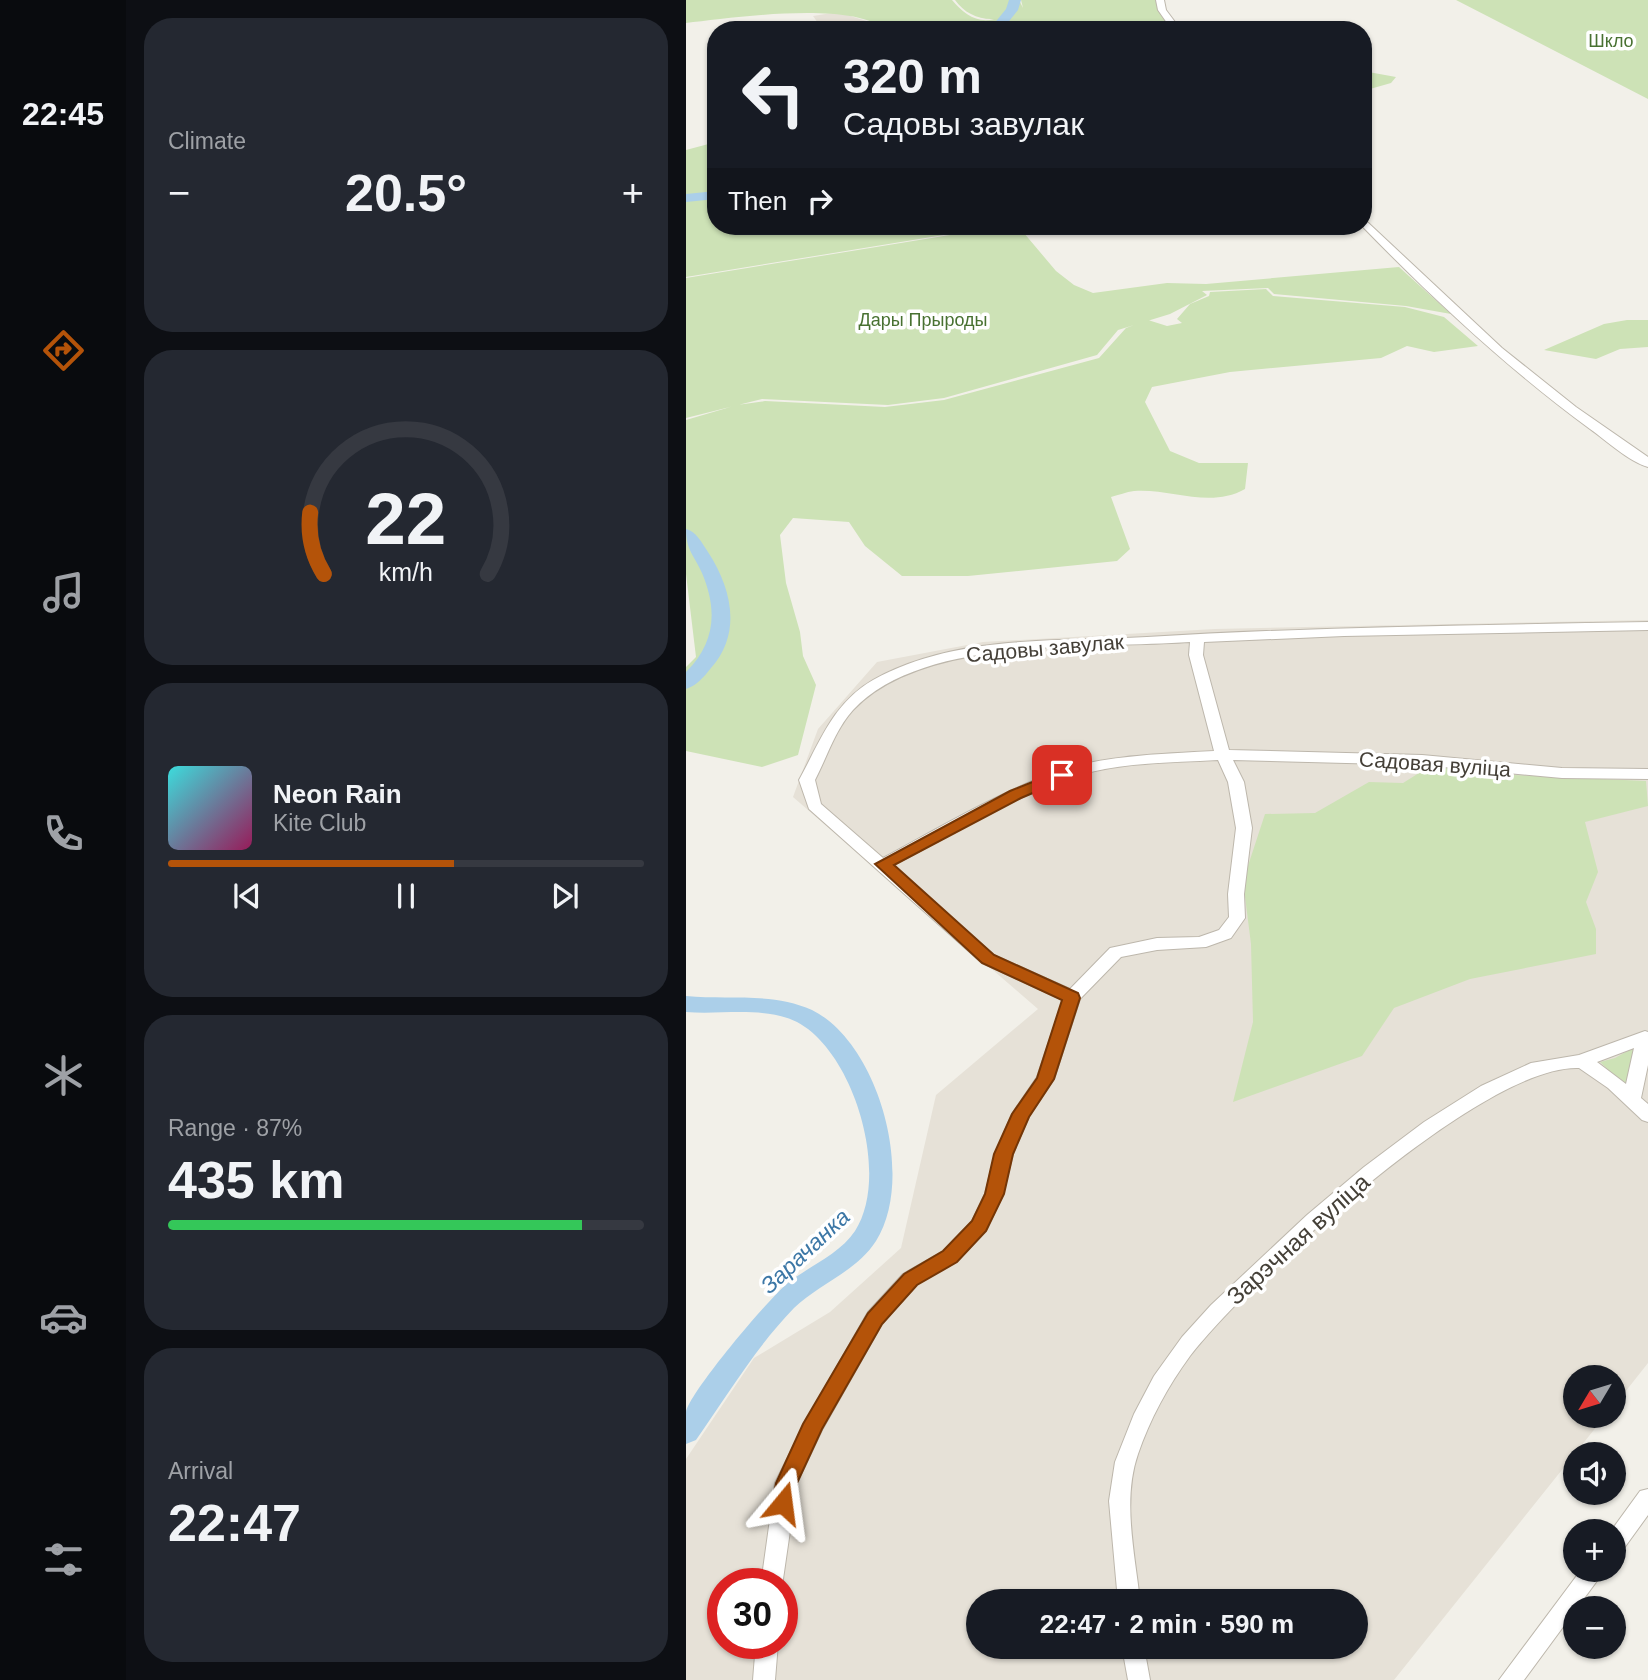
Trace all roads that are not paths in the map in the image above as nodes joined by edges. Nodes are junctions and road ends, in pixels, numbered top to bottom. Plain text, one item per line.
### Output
1 (1160, 0) edge
2 (1170, 21) edge
3 (1372, 230) edge
4 (1648, 463) edge
5 (1648, 626) edge
6 (1197, 636) junction
7 (1223, 755) junction
8 (1648, 774) edge
9 (883, 864) junction
10 (1072, 998) junction
11 (1646, 1035) edge
12 (1580, 1062) junction
13 (1632, 1100) junction
14 (1648, 1115) edge
15 (1648, 1498) edge
16 (1626, 1528) edge
17 (774, 1568) edge
18 (1585, 1582) edge
19 (1128, 1589) edge
20 (766, 1659) edge
21 (1135, 1659) edge
22 (764, 1680) edge
23 (1139, 1680) edge
24 (1510, 1680) edge

1 - 2 street
3 - 4 street
5 - 6 street, Садовы завулак
6 - 7 street
6 - 9 street, Садовы завулак
7 - 8 street, Садовая вуліца
7 - 9 street, Садовая вуліца
7 - 10 street
9 - 10 street, Садовы завулак
10 - 17 street
11 - 12 street, Зарэчная вуліца
11 - 13 street
12 - 13 street
12 - 19 street, Зарэчная вуліца
13 - 14 street
15 - 16 street
18 - 24 street
20 - 22 street
21 - 23 street

